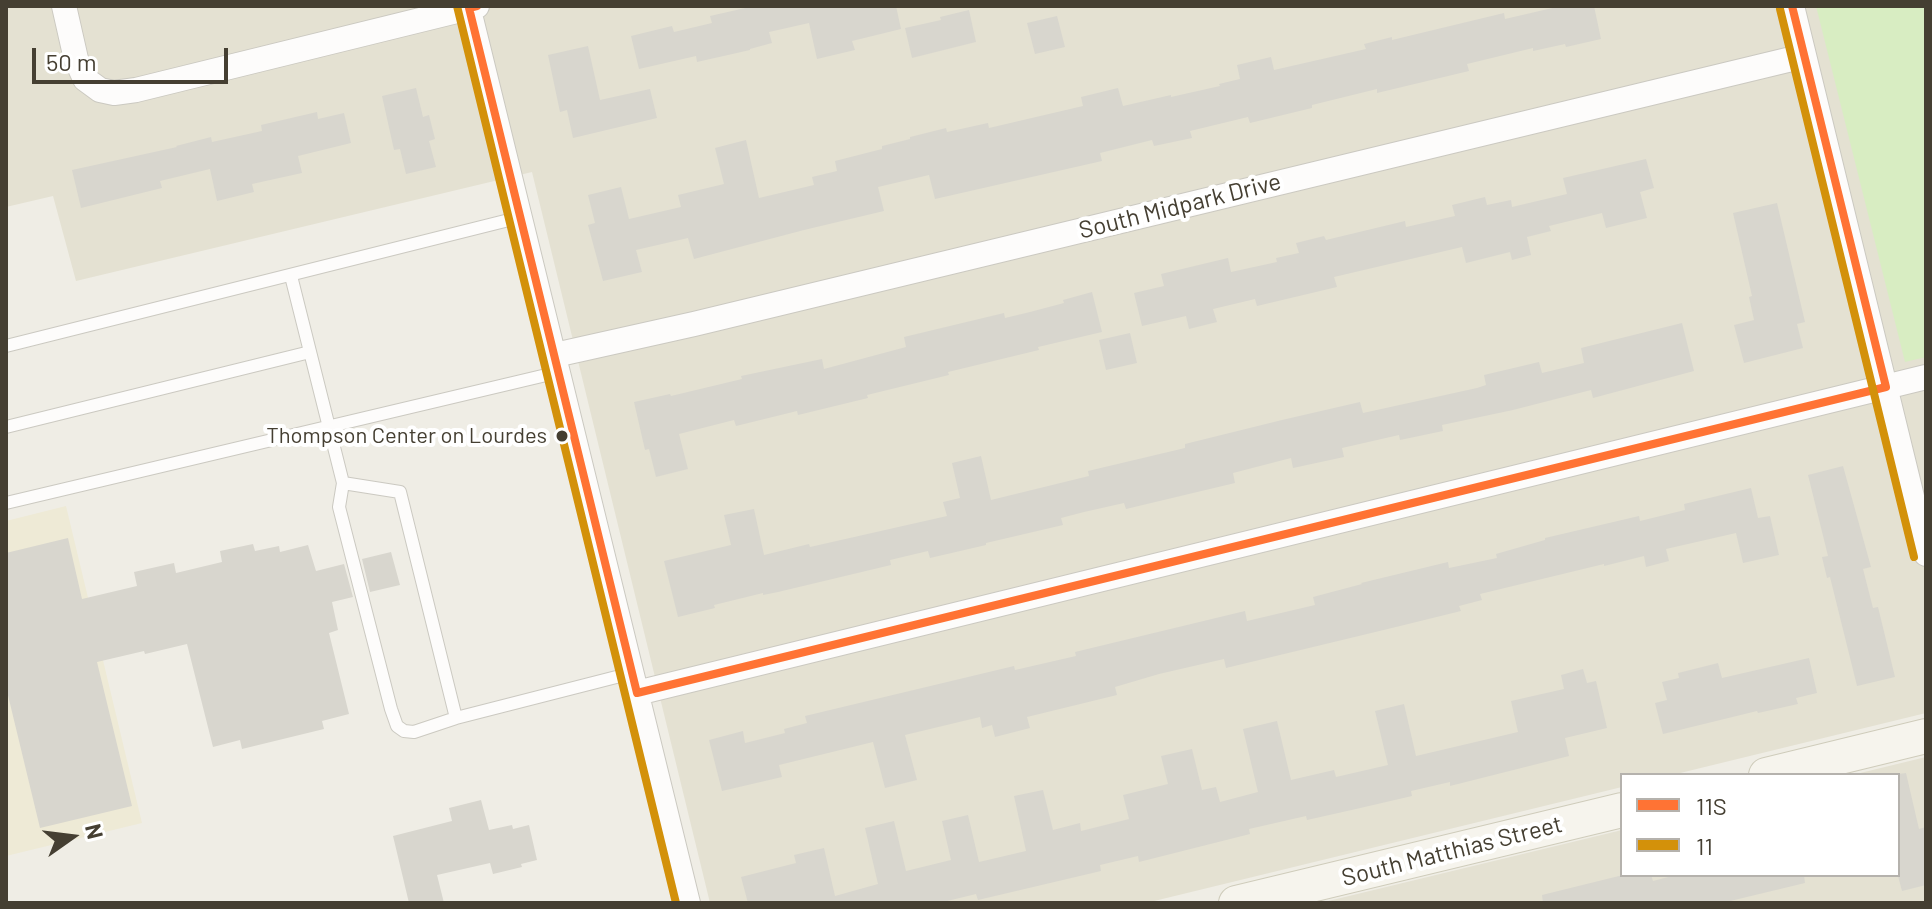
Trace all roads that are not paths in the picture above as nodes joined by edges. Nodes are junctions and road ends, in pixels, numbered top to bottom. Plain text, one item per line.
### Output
1 (64, 6) edge
2 (1792, 6) edge
3 (471, 7) edge
4 (1804, 56) junction
5 (521, 217) junction
6 (291, 276) junction
7 (6, 346) edge
8 (310, 352) junction
9 (557, 363) junction
10 (1926, 377) edge
11 (1886, 387) junction
12 (6, 427) edge
13 (329, 427) junction
14 (343, 483) junction
15 (6, 503) edge
16 (1926, 554) edge
17 (634, 683) junction
18 (456, 718) junction
19 (1926, 736) edge
20 (1774, 773) edge
21 (1620, 810) edge
22 (688, 903) edge
23 (1236, 903) edge

1 - 3 street
2 - 4 street
3 - 5 street
4 - 9 street, South Midpark Drive
4 - 11 street
5 - 6 lane
5 - 9 street
6 - 7 lane
6 - 8 lane
8 - 12 lane
8 - 13 lane
9 - 13 lane
9 - 17 street
10 - 11 street
11 - 16 street
11 - 17 street
13 - 14 lane
13 - 15 lane
14 - 18 lane
14 - 18 lane
17 - 18 lane
17 - 22 street
19 - 20 street
21 - 23 street, South Matthias Street

